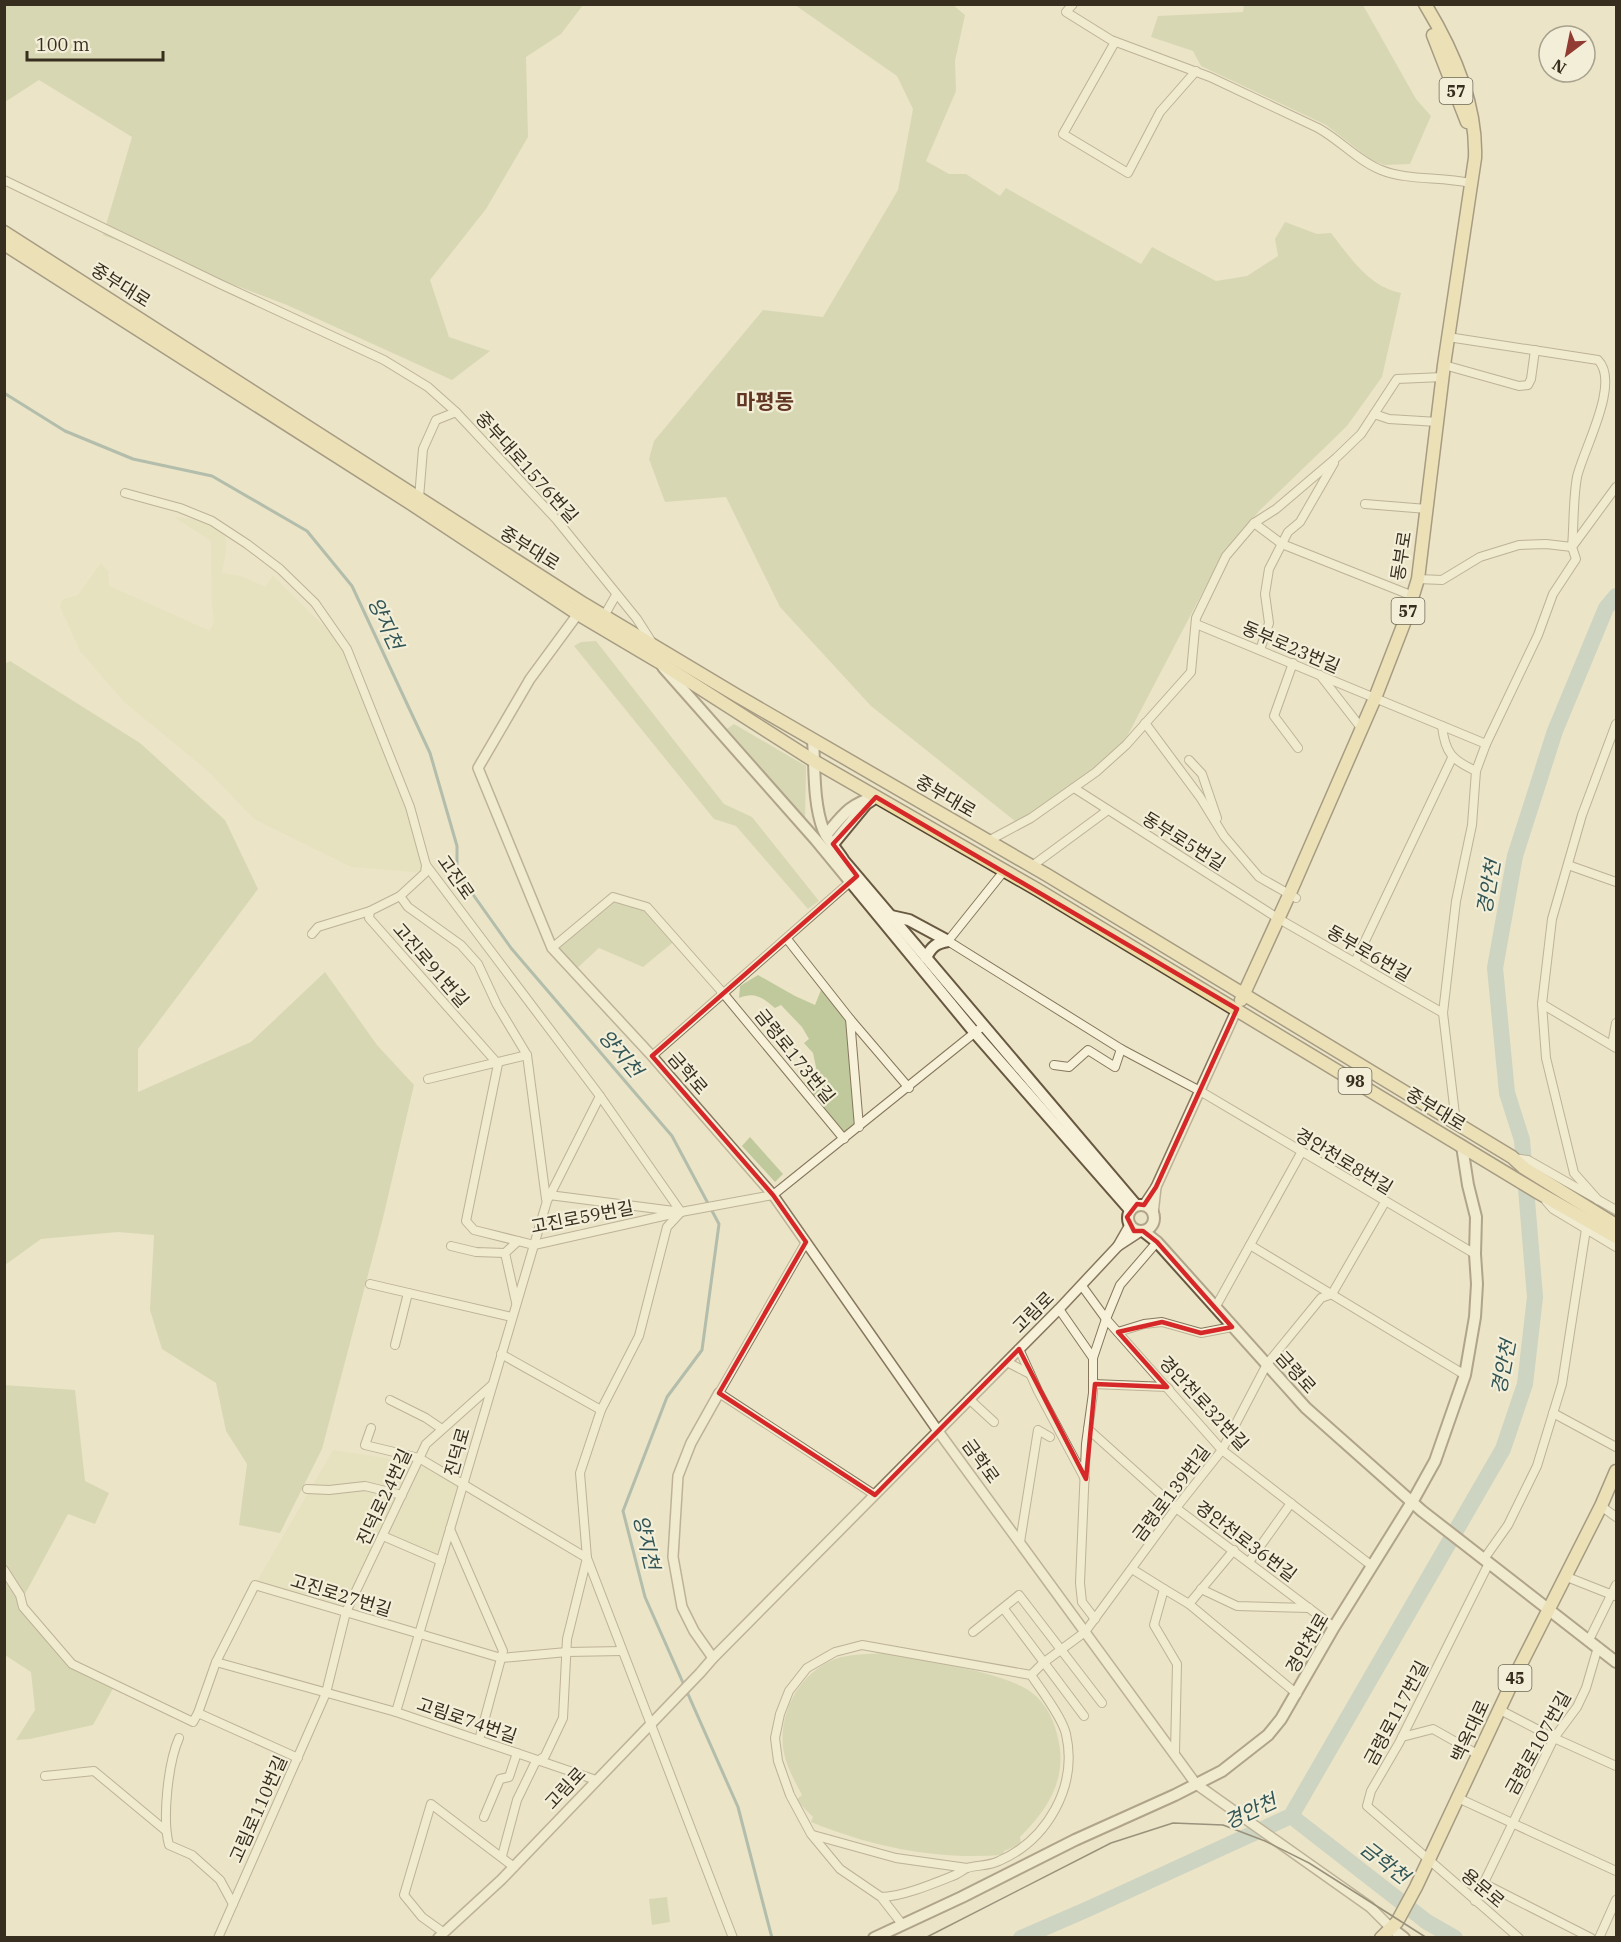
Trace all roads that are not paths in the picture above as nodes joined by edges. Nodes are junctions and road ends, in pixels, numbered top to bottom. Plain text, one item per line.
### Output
1 (1073, 4) edge
2 (1418, 4) edge
3 (1425, 4) edge
4 (1115, 42) junction
5 (1196, 71) junction
6 (4, 180) edge
7 (1470, 183) junction
8 (4, 232) edge
9 (4, 244) edge
10 (1448, 337) junction
11 (1536, 350) junction
12 (1443, 371) junction
13 (456, 411) junction
14 (1374, 414) junction
15 (1438, 422) junction
16 (1336, 458) junction
17 (1617, 487) edge
18 (125, 493) dead end
19 (419, 498) junction
20 (1365, 504) dead end
21 (1427, 509) junction
22 (1254, 523) junction
23 (1282, 543) junction
24 (1572, 547) junction
25 (1418, 579) junction
26 (616, 595) junction
27 (1413, 596) junction
28 (581, 609) junction
29 (604, 616) junction
30 (1196, 624) junction
31 (653, 645) junction
32 (1260, 650) junction
33 (658, 662) junction
34 (1293, 663) junction
35 (1319, 675) junction
36 (1374, 698) junction
37 (1144, 723) junction
38 (1617, 724) edge
39 (1442, 726) junction
40 (1362, 729) junction
41 (813, 740) junction
42 (1486, 744) junction
43 (1298, 748) dead end
44 (1452, 758) junction
45 (1190, 760) dead end
46 (814, 761) junction
47 (1476, 771) junction
48 (1074, 788) junction
49 (876, 797) junction
50 (1108, 810) junction
51 (1224, 836) junction
52 (829, 840) junction
53 (988, 841) junction
54 (426, 865) junction
55 (1032, 866) junction
56 (1568, 866) junction
57 (1004, 871) junction
58 (850, 882) junction
59 (1617, 882) edge
60 (400, 896) junction
61 (1293, 896) junction
62 (370, 911) junction
63 (891, 916) junction
64 (1279, 919) junction
65 (312, 934) dead end
66 (787, 939) junction
67 (948, 941) junction
68 (552, 948) junction
69 (926, 958) junction
70 (1355, 962) junction
71 (723, 993) junction
72 (1244, 994) junction
73 (1542, 1004) junction
74 (1237, 1009) junction
75 (1443, 1013) junction
76 (850, 1019) junction
77 (1617, 1023) edge
78 (979, 1029) junction
79 (1614, 1047) edge
80 (1121, 1049) junction
81 (527, 1055) junction
82 (651, 1056) junction
83 (498, 1064) junction
84 (1054, 1065) dead end
85 (428, 1079) dead end
86 (909, 1088) junction
87 (1200, 1091) junction
88 (600, 1096) junction
89 (1456, 1124) junction
90 (859, 1127) junction
91 (844, 1139) junction
92 (1468, 1150) junction
93 (1301, 1153) junction
94 (1156, 1187) junction
95 (773, 1195) junction
96 (548, 1198) junction
97 (1598, 1200) junction
98 (1385, 1202) junction
99 (1572, 1203) junction
100 (1137, 1207) junction
101 (1617, 1210) edge
102 (685, 1212) junction
103 (1153, 1217) junction
104 (1130, 1225) junction
105 (1617, 1225) edge
106 (1586, 1229) junction
107 (1142, 1231) junction
108 (1617, 1237) edge
109 (518, 1241) junction
110 (806, 1242) junction
111 (1157, 1242) junction
112 (534, 1245) junction
113 (1250, 1245) junction
114 (451, 1246) dead end
115 (1118, 1246) junction
116 (1617, 1247) edge
117 (505, 1253) junction
118 (1475, 1254) junction
119 (370, 1284) dead end
120 (1082, 1286) junction
121 (408, 1293) junction
122 (1332, 1294) junction
123 (516, 1304) junction
124 (1215, 1308) junction
125 (1059, 1309) junction
126 (512, 1317) junction
127 (1106, 1319) junction
128 (1232, 1327) junction
129 (1118, 1332) junction
130 (394, 1345) dead end
131 (1019, 1349) junction
132 (501, 1354) junction
133 (1093, 1358) junction
134 (1006, 1362) junction
135 (1267, 1364) junction
136 (1030, 1374) junction
137 (1465, 1375) junction
138 (493, 1384) junction
139 (1093, 1384) junction
140 (1170, 1390) junction
141 (718, 1394) junction
142 (390, 1400) dead end
143 (969, 1400) junction
144 (600, 1410) junction
145 (1553, 1413) junction
146 (994, 1422) dead end
147 (371, 1428) dead end
148 (442, 1429) junction
149 (1088, 1430) junction
150 (938, 1431) junction
151 (1050, 1437) dead end
152 (1617, 1447) edge
153 (1222, 1450) junction
154 (419, 1458) junction
155 (1617, 1471) edge
156 (1086, 1479) junction
157 (463, 1485) junction
158 (307, 1489) dead end
159 (402, 1495) junction
160 (875, 1495) junction
161 (1412, 1502) junction
162 (1291, 1503) junction
163 (1601, 1506) junction
164 (1176, 1508) junction
165 (1617, 1517) edge
166 (450, 1529) junction
167 (382, 1536) junction
168 (1020, 1542) junction
169 (1234, 1550) junction
170 (587, 1558) junction
171 (441, 1561) junction
172 (1487, 1561) junction
173 (1249, 1562) junction
174 (1372, 1566) junction
175 (1132, 1569) junction
176 (4, 1570) edge
177 (1567, 1576) junction
178 (1617, 1585) edge
179 (1164, 1589) junction
180 (1201, 1589) junction
181 (1614, 1596) edge
182 (1188, 1604) junction
183 (1004, 1609) junction
184 (1311, 1609) junction
185 (1550, 1610) junction
186 (346, 1612) junction
187 (1095, 1619) junction
188 (1334, 1627) junction
189 (973, 1632) dead end
190 (1085, 1632) junction
191 (419, 1634) junction
192 (1594, 1644) junction
193 (1062, 1649) junction
194 (622, 1651) junction
195 (567, 1652) junction
196 (501, 1658) junction
197 (712, 1658) junction
198 (216, 1662) junction
199 (1617, 1662) edge
200 (1043, 1663) junction
201 (1031, 1675) junction
202 (326, 1693) junction
203 (1297, 1694) junction
204 (1102, 1703) dead end
205 (1500, 1710) junction
206 (396, 1712) junction
207 (198, 1713) junction
208 (1084, 1716) dead end
209 (651, 1723) junction
210 (1402, 1737) junction
211 (179, 1738) dead end
212 (1554, 1738) junction
213 (478, 1740) junction
214 (1175, 1752) junction
215 (517, 1753) junction
216 (1479, 1755) junction
217 (298, 1758) junction
218 (539, 1761) junction
219 (1617, 1766) edge
220 (45, 1776) dead end
221 (596, 1780) junction
222 (1196, 1784) junction
223 (1458, 1798) junction
224 (484, 1817) dead end
225 (1512, 1823) junction
226 (165, 1830) junction
227 (811, 1834) junction
228 (502, 1856) junction
229 (1428, 1861) junction
230 (514, 1867) junction
231 (967, 1868) junction
232 (1617, 1871) edge
233 (1484, 1883) junction
234 (881, 1897) junction
235 (1617, 1900) edge
236 (1475, 1901) junction
237 (233, 1904) junction
238 (902, 1924) junction
239 (1394, 1925) junction
240 (440, 1935) edge
241 (218, 1938) edge
242 (733, 1938) edge
243 (874, 1938) edge
244 (1381, 1938) edge
245 (1404, 1938) edge
246 (1519, 1938) edge
247 (1592, 1938) edge
248 (1599, 1938) edge

1 - 4 street
2 - 7 main road, 동부로 / 57
3 - 7 main road, 동부로
4 - 5 street
4 - 5 street
5 - 7 street
6 - 13 street
7 - 10 main road, 동부로 / 57
8 - 19 main road, 중부대로
9 - 28 main road, 중부대로
10 - 11 street
10 - 12 main road, 동부로 / 57
11 - 12 street
11 - 24 street
12 - 14 street
12 - 15 main road, 동부로 / 57
13 - 19 street, 중부대로1576번길
13 - 26 street, 중부대로1576번길
14 - 15 street
14 - 16 street
15 - 21 main road, 동부로 / 57
16 - 22 street
16 - 23 street
17 - 24 street
18 - 54 street, 고진로
19 - 28 main road, 중부대로
20 - 21 street
21 - 25 main road, 동부로 / 57
22 - 23 street
22 - 30 street
23 - 27 street
23 - 32 street
24 - 25 street
24 - 42 street
25 - 27 main road, 동부로 / 57
26 - 29 street
26 - 31 street, 중부대로1576번길
27 - 36 main road, 동부로 / 57
28 - 29 main road, 중부대로
28 - 33 main road, 중부대로
28 - 68 street, 금학로
29 - 31 main road, 중부대로
30 - 32 street, 동부로23번길
30 - 37 street
31 - 41 main road, 중부대로
32 - 34 street, 동부로23번길
33 - 46 main road, 중부대로
33 - 58 main road
34 - 35 street, 동부로23번길
34 - 43 street
35 - 36 street, 동부로23번길
35 - 40 street
36 - 39 street, 동부로23번길
36 - 40 main road, 동부로 / 57
37 - 48 street
37 - 51 street
38 - 56 street
39 - 42 street, 동부로23번길
39 - 44 street
40 - 61 main road, 동부로 / 57
41 - 46 main road
41 - 53 main road, 중부대로
42 - 47 street
44 - 47 street
44 - 70 street
45 - 51 street
46 - 49 main road, 중부대로
46 - 52 main road
47 - 75 street
48 - 50 street, 동부로5번길
48 - 53 street
49 - 52 main road
49 - 57 main road, 중부대로
50 - 55 street
50 - 64 street, 동부로5번길
51 - 61 street
52 - 63 main road
53 - 55 main road, 중부대로
54 - 60 street, 고진로91번길
54 - 88 street, 고진로
55 - 72 main road, 중부대로
56 - 59 street
56 - 73 street
57 - 67 street
57 - 74 main road, 중부대로
58 - 66 street
58 - 78 main road
60 - 62 street, 고진로91번길
60 - 81 street
61 - 64 main road, 동부로 / 57
62 - 65 street
62 - 83 street, 고진로91번길
63 - 67 main road
63 - 69 main road
64 - 70 street, 동부로6번길
64 - 72 main road, 동부로 / 57
66 - 71 street
66 - 76 street
67 - 69 main road
67 - 80 street, 경안천로8번길
68 - 71 street, 금령로173번길
68 - 82 street, 금학로
69 - 78 main road
70 - 75 street, 동부로6번길
71 - 82 street
71 - 91 street, 금령로173번길
72 - 74 main road, 동부로 / 57
72 - 89 main road, 중부대로 / 98
73 - 79 street
73 - 97 street
74 - 87 street
74 - 92 main road, 중부대로 / 98
75 - 89 street
76 - 86 street
76 - 90 street, 금령로173번길
77 - 79 street
78 - 86 street
78 - 100 main road
80 - 84 street
80 - 87 street, 경안천로8번길
81 - 83 street
81 - 96 street, 진덕로
82 - 95 street, 금학로
83 - 85 street
83 - 109 street, 고진로59번길
86 - 90 street
87 - 93 street, 경안천로8번길
87 - 94 street
88 - 96 street, 진덕로
88 - 102 street, 고진로
89 - 99 main road, 중부대로 / 98
90 - 91 street
91 - 95 street
92 - 99 main road, 중부대로 / 98
92 - 118 main road, 경안천로
93 - 98 street, 경안천로8번길
93 - 113 street
94 - 100 street
94 - 103 street
95 - 102 street
95 - 110 street, 금학로
96 - 102 street
96 - 112 street, 진덕로
97 - 99 street
97 - 101 street
98 - 118 street, 경안천로8번길
98 - 122 street
99 - 105 main road, 중부대로 / 98
99 - 106 street
99 - 108 main road, 중부대로 / 98
100 - 103 main road
100 - 104 main road
102 - 112 street, 고진로59번길
102 - 144 street
103 - 107 main road
103 - 111 main road
104 - 107 main road
104 - 115 street, 고림로
106 - 116 street
106 - 145 street
107 - 111 main road, 금령로
107 - 115 street, 고림로
109 - 112 street, 고진로59번길
109 - 117 street
110 - 141 street
110 - 150 street, 금학로
111 - 124 main road, 금령로
111 - 127 street
112 - 123 street, 진덕로
113 - 122 street
113 - 124 street
114 - 117 street
115 - 120 street, 고림로
117 - 123 street
118 - 137 main road, 경안천로
119 - 121 street
120 - 125 street, 고림로
120 - 127 street, 경안천로32번길
121 - 126 street
121 - 130 street
122 - 135 street, 금령로139번길
122 - 137 street
123 - 126 street, 진덕로
124 - 128 main road, 금령로
125 - 131 street, 고림로
125 - 133 street
126 - 132 street, 진덕로
127 - 129 street, 경안천로32번길
127 - 133 street
128 - 129 street
128 - 135 main road, 금령로
129 - 140 street, 경안천로32번길
131 - 134 street, 고림로
131 - 136 street
132 - 138 street, 진덕로
132 - 144 street
133 - 139 street
134 - 136 street
134 - 143 street, 고림로
135 - 153 street, 금령로139번길
135 - 161 main road, 금령로
136 - 156 street
137 - 161 main road, 경안천로
138 - 148 street, 진덕로24번길
138 - 157 street, 진덕로
139 - 140 street
139 - 149 street
140 - 153 street, 경안천로32번길
141 - 160 street
141 - 197 street
142 - 148 street
143 - 146 street
143 - 150 street, 고림로
144 - 170 street
145 - 152 street
145 - 172 street
147 - 154 street
148 - 154 street, 진덕로24번길
149 - 156 street
149 - 164 street, 경안천로36번길
150 - 160 street, 고림로
150 - 168 street, 금학로
151 - 168 street, 금학로
153 - 162 street, 경안천로32번길
153 - 164 street, 금령로139번길
154 - 157 street
154 - 159 street, 진덕로24번길
155 - 163 main road, 백옥대로 / 45
156 - 187 street
157 - 166 street, 진덕로
157 - 170 street
158 - 159 street
159 - 167 street, 진덕로24번길
160 - 197 street, 고림로
161 - 172 main road, 금령로
161 - 174 main road, 경안천로
162 - 173 street
162 - 174 street, 경안천로32번길
163 - 165 street
163 - 177 main road, 백옥대로 / 45
164 - 169 street, 경안천로36번길
164 - 175 street, 금령로139번길
166 - 171 street, 진덕로
166 - 196 street
167 - 171 street
167 - 186 street, 진덕로24번길
168 - 190 street, 금학로
169 - 173 street, 경안천로36번길
169 - 180 street
170 - 194 street
170 - 195 street
171 - 191 street, 진덕로
172 - 185 main road
172 - 210 street, 금령로117번길
173 - 184 street, 경안천로36번길
174 - 188 main road, 경안천로
175 - 179 street
175 - 187 street, 금령로139번길
176 - 207 street
177 - 181 street
177 - 185 main road, 백옥대로 / 45
178 - 181 street
179 - 182 street
179 - 214 street
180 - 182 street
180 - 184 street
181 - 192 street
182 - 203 street
183 - 189 street
183 - 193 street
183 - 200 street
184 - 188 street, 경안천로36번길
185 - 192 main road
185 - 205 main road, 백옥대로 / 45
186 - 191 street, 고진로27번길
186 - 198 street, 고진로27번길
186 - 202 street
187 - 190 street, 금령로139번길
188 - 203 main road, 경안천로
190 - 193 street, 금령로139번길
190 - 214 street, 금학로
191 - 196 street, 고진로27번길
191 - 206 street, 진덕로
192 - 199 main road
192 - 212 street, 금령로107번길
193 - 200 street, 금령로139번길
193 - 204 street
194 - 195 street
194 - 209 street
195 - 196 street
195 - 218 street
196 - 213 street
197 - 209 street, 고림로
198 - 202 street, 고림로74번길
198 - 207 street
200 - 201 street, 금령로139번길
200 - 208 street
201 - 227 street
201 - 231 street
202 - 206 street, 고림로74번길
202 - 217 street, 고림로110번길
203 - 222 main road, 경안천로
205 - 212 street
205 - 216 main road, 백옥대로 / 45
206 - 213 street, 고림로74번길
207 - 217 street
209 - 221 street, 고림로
209 - 242 street
210 - 216 street
210 - 229 street, 금령로117번길
211 - 226 street
212 - 219 street
212 - 225 street, 금령로107번길
213 - 215 street, 고림로74번길
214 - 222 street, 금학로
215 - 218 street, 고림로74번길
215 - 224 street
216 - 223 main road, 백옥대로 / 45
217 - 237 street, 고림로110번길
218 - 221 street, 고림로74번길
218 - 228 street
220 - 226 street
221 - 230 street, 고림로
222 - 238 main road, 경안천로
222 - 239 street, 금학로
223 - 225 street
223 - 229 main road, 백옥대로 / 45
225 - 232 street
225 - 233 street, 금령로107번길
226 - 237 street
227 - 231 street
227 - 234 street
228 - 230 street
228 - 240 street
229 - 236 street, 용문로
229 - 239 main road, 백옥대로 / 45
230 - 240 street, 고림로
231 - 234 street
233 - 236 street, 금령로107번길
233 - 247 street
234 - 238 street
235 - 248 street
236 - 246 street, 용문로
237 - 241 street, 고림로110번길
238 - 243 main road, 경안천로
239 - 244 main road, 백옥대로 / 45
239 - 245 main road

